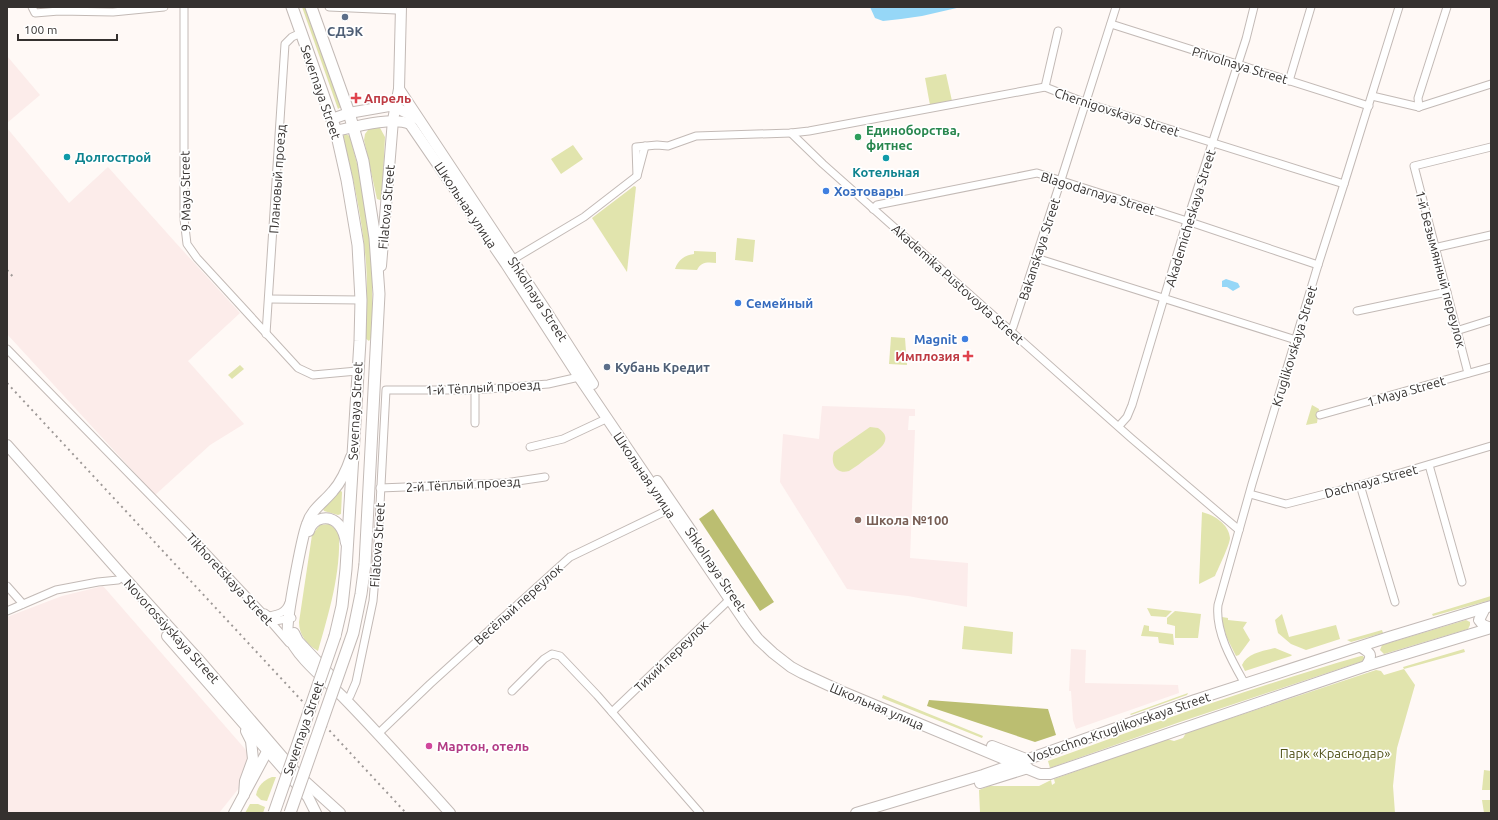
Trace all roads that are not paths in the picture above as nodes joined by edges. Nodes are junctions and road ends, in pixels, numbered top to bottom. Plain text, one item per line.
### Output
1 (32, 7) edge
2 (164, 7) edge
3 (184, 7) edge
4 (292, 7) edge
5 (311, 7) edge
6 (329, 7) edge
7 (1116, 7) edge
8 (1254, 7) edge
9 (1311, 7) edge
10 (1399, 7) edge
11 (1447, 7) edge
12 (398, 8) edge
13 (1111, 24) junction
14 (1058, 31) dead end
15 (301, 34) junction
16 (1237, 65) junction
17 (1290, 81) junction
18 (1491, 84) edge
19 (1045, 87) junction
20 (399, 90) junction
21 (1372, 96) junction
22 (1086, 103) junction
23 (392, 106) junction
24 (1368, 106) junction
25 (1419, 107) junction
26 (349, 113) junction
27 (417, 118) junction
28 (332, 120) junction
29 (390, 121) junction
30 (353, 127) junction
31 (336, 131) junction
32 (791, 133) junction
33 (1213, 143) junction
34 (645, 146) junction
35 (1491, 147) edge
36 (637, 176) junction
37 (1061, 180) junction
38 (1344, 184) junction
39 (873, 208) junction
40 (1187, 221) junction
41 (1491, 235) edge
42 (1434, 248) junction
43 (1036, 258) junction
44 (509, 262) junction
45 (1318, 265) junction
46 (1447, 292) junction
47 (379, 294) junction
48 (269, 298) junction
49 (1165, 298) junction
50 (361, 300) junction
51 (1357, 311) dead end
52 (1491, 320) edge
53 (1009, 330) junction
54 (1456, 331) junction
55 (266, 334) junction
56 (1296, 340) junction
57 (7, 349) edge
58 (1491, 367) edge
59 (357, 371) junction
60 (1468, 373) junction
61 (579, 376) junction
62 (386, 390) joint
63 (475, 390) junction
64 (1320, 415) dead end
65 (608, 418) junction
66 (475, 423) dead end
67 (1119, 426) junction
68 (7, 445) edge
69 (1491, 446) edge
70 (530, 447) dead end
71 (353, 449) junction
72 (7, 454) edge
73 (1429, 465) junction
74 (545, 477) dead end
75 (1360, 485) junction
76 (380, 488) junction
77 (1250, 494) junction
78 (671, 508) junction
79 (1239, 530) junction
80 (347, 554) junction
81 (120, 578) junction
82 (1462, 582) dead end
83 (7, 586) edge
84 (292, 595) junction
85 (729, 600) junction
86 (1395, 602) dead end
87 (23, 604) junction
88 (1488, 607) edge
89 (7, 611) edge
90 (1464, 615) junction
91 (270, 619) junction
92 (291, 619) junction
93 (1491, 628) edge
94 (287, 633) junction
95 (1469, 635) junction
96 (1382, 640) junction
97 (297, 646) junction
98 (1361, 647) junction
99 (1388, 659) junction
100 (1366, 666) junction
101 (1245, 684) junction
102 (512, 691) dead end
103 (350, 696) junction
104 (612, 712) junction
105 (241, 720) junction
106 (381, 731) junction
107 (269, 748) junction
108 (986, 751) junction
109 (1015, 763) junction
110 (1027, 764) junction
111 (983, 775) junction
112 (290, 776) joint
113 (244, 794) junction
114 (331, 809) edge
115 (234, 813) edge
116 (274, 813) edge
117 (290, 813) edge
118 (316, 813) edge
119 (340, 813) edge
120 (450, 813) edge
121 (456, 813) edge
122 (700, 813) edge
123 (856, 813) edge
124 (880, 813) edge

1 - 2 street
3 - 55 street, 9 Maya Street
4 - 15 main road, Severnaya Street
5 - 26 main road, Severnaya Street
6 - 12 street
7 - 13 street, Bakanskaya Street
8 - 16 street, Akademicheskaya Street
9 - 17 street
10 - 21 street, Kruglikovskaya Street
11 - 25 street
12 - 20 main road
12 - 23 main road
13 - 16 street, Privolnaya Street
13 - 22 street, Bakanskaya Street
14 - 19 street
15 - 28 main road, Severnaya Street
15 - 48 street, Плановый проезд
16 - 17 street, Privolnaya Street
16 - 33 street, Akademicheskaya Street
17 - 24 street, Privolnaya Street
18 - 25 street
19 - 22 street, Chernigovskaya Street
19 - 32 street, Chernigovskaya Street
20 - 23 main road
20 - 27 main road, Shkolnaya Street
21 - 24 street, Kruglikovskaya Street
21 - 25 street
22 - 33 street, Chernigovskaya Street
22 - 37 street, Bakanskaya Street
23 - 26 main road
23 - 27 main road, Shkolnaya Street
23 - 29 main road, Filatova Street
24 - 38 street, Kruglikovskaya Street
26 - 28 main road
26 - 30 main road, Severnaya Street
27 - 44 main road, Shkolnaya Street
28 - 31 main road, Severnaya Street
29 - 30 main road, Школьная улица
29 - 44 main road, Школьная улица
29 - 47 main road, Filatova Street
30 - 31 main road, Школьная улица
30 - 47 main road, Severnaya Street
31 - 50 main road, Severnaya Street
32 - 34 street
32 - 39 street, Akademika Pustovoyta Street
33 - 38 street, Chernigovskaya Street
33 - 40 street, Akademicheskaya Street
34 - 36 street
34 - 36 street
35 - 42 street, 1-й Безымянный переулок
36 - 44 street
37 - 39 street, Blagodarnaya Street
37 - 40 street, Blagodarnaya Street
37 - 43 street, Bakanskaya Street
38 - 45 street, Kruglikovskaya Street
39 - 53 street, Akademika Pustovoyta Street
40 - 45 street, Blagodarnaya Street
40 - 49 street, Akademicheskaya Street
41 - 42 street
42 - 46 street, 1-й Безымянный переулок
43 - 49 street
43 - 53 street, Bakanskaya Street
44 - 61 main road, Школьная улица
44 - 78 main road, Shkolnaya Street
45 - 56 street, Kruglikovskaya Street
46 - 51 street
46 - 54 street, 1-й Безымянный переулок
47 - 117 main road, Severnaya Street, bridge
48 - 50 street
48 - 55 street, Плановый проезд
49 - 56 street
49 - 67 street, Akademicheskaya Street
50 - 59 main road, Severnaya Street
52 - 54 street
53 - 67 street, Akademika Pustovoyta Street
54 - 60 street, 1-й Безымянный переулок
55 - 59 street, 9 Maya Street
56 - 77 street, Kruglikovskaya Street
57 - 91 street, Tikhoretskaya Street
58 - 60 street, 1 Maya Street
59 - 71 main road, Severnaya Street
60 - 64 street, 1 Maya Street
61 - 63 street, 1-й Тёплый проезд
61 - 65 main road, Школьная улица
62 - 63 street, 1-й Тёплый проезд
62 - 76 street, Filatova Street
63 - 66 street
65 - 70 street
65 - 78 main road, Школьная улица
67 - 79 street, Akademika Pustovoyta Street
68 - 81 main road, Novorossiyskaya Street
69 - 73 street, Dachnaya Street
71 - 80 main road, Severnaya Street
71 - 84 main road
72 - 81 main road, Novorossiyskaya Street
73 - 75 street, Dachnaya Street
73 - 82 street
74 - 76 street, 2-й Тёплый проезд
75 - 77 street, Dachnaya Street
75 - 86 street
76 - 103 street, Filatova Street
77 - 79 street, Kruglikovskaya Street
78 - 85 main road, Школьная улица
78 - 106 street, Весёлый переулок
78 - 110 main road, Shkolnaya Street
79 - 101 street, Kruglikovskaya Street
80 - 92 main road
80 - 116 main road, Severnaya Street, bridge
81 - 87 street
81 - 105 main road, Novorossiyskaya Street
81 - 107 main road, Novorossiyskaya Street
83 - 87 street
84 - 91 street
84 - 92 main road
85 - 104 street, Тихий переулок
85 - 108 main road, Школьная улица
87 - 89 street
88 - 90 main road, Vostochno-Kruglikovskaya Street
88 - 93 main road, Vostochno-Kruglikovskaya Street
90 - 95 main road
90 - 96 main road, Vostochno-Kruglikovskaya Street
91 - 92 street
91 - 94 street
91 - 97 street, Tikhoretskaya Street
92 - 94 main road
92 - 97 main road
93 - 95 main road, Vostochno-Kruglikovskaya Street
94 - 97 main road
95 - 99 main road, Vostochno-Kruglikovskaya Street
96 - 98 main road, Vostochno-Kruglikovskaya Street
96 - 99 main road
97 - 103 main road
97 - 120 main road, Tikhoretskaya Street
98 - 100 main road
98 - 101 main road, Vostochno-Kruglikovskaya Street
99 - 100 main road, Vostochno-Kruglikovskaya Street
100 - 110 main road, Vostochno-Kruglikovskaya Street
101 - 110 main road, Vostochno-Kruglikovskaya Street
102 - 104 street
103 - 106 main road
104 - 122 street
105 - 107 main road, Novorossiyskaya Street
105 - 113 main road
106 - 121 main road
107 - 112 main road, Novorossiyskaya Street
107 - 113 main road, Severnaya Street
107 - 114 main road, Novorossiyskaya Street
108 - 109 main road, Школьная улица
108 - 111 main road
109 - 110 main road, Vostochno-Kruglikovskaya Street
109 - 111 main road, Vostochno-Kruglikovskaya Street
110 - 124 main road, Vostochno-Kruglikovskaya Street
111 - 123 main road, Vostochno-Kruglikovskaya Street
112 - 118 main road, Severnaya Street
113 - 115 main road, Severnaya Street
114 - 119 main road, Novorossiyskaya Street

